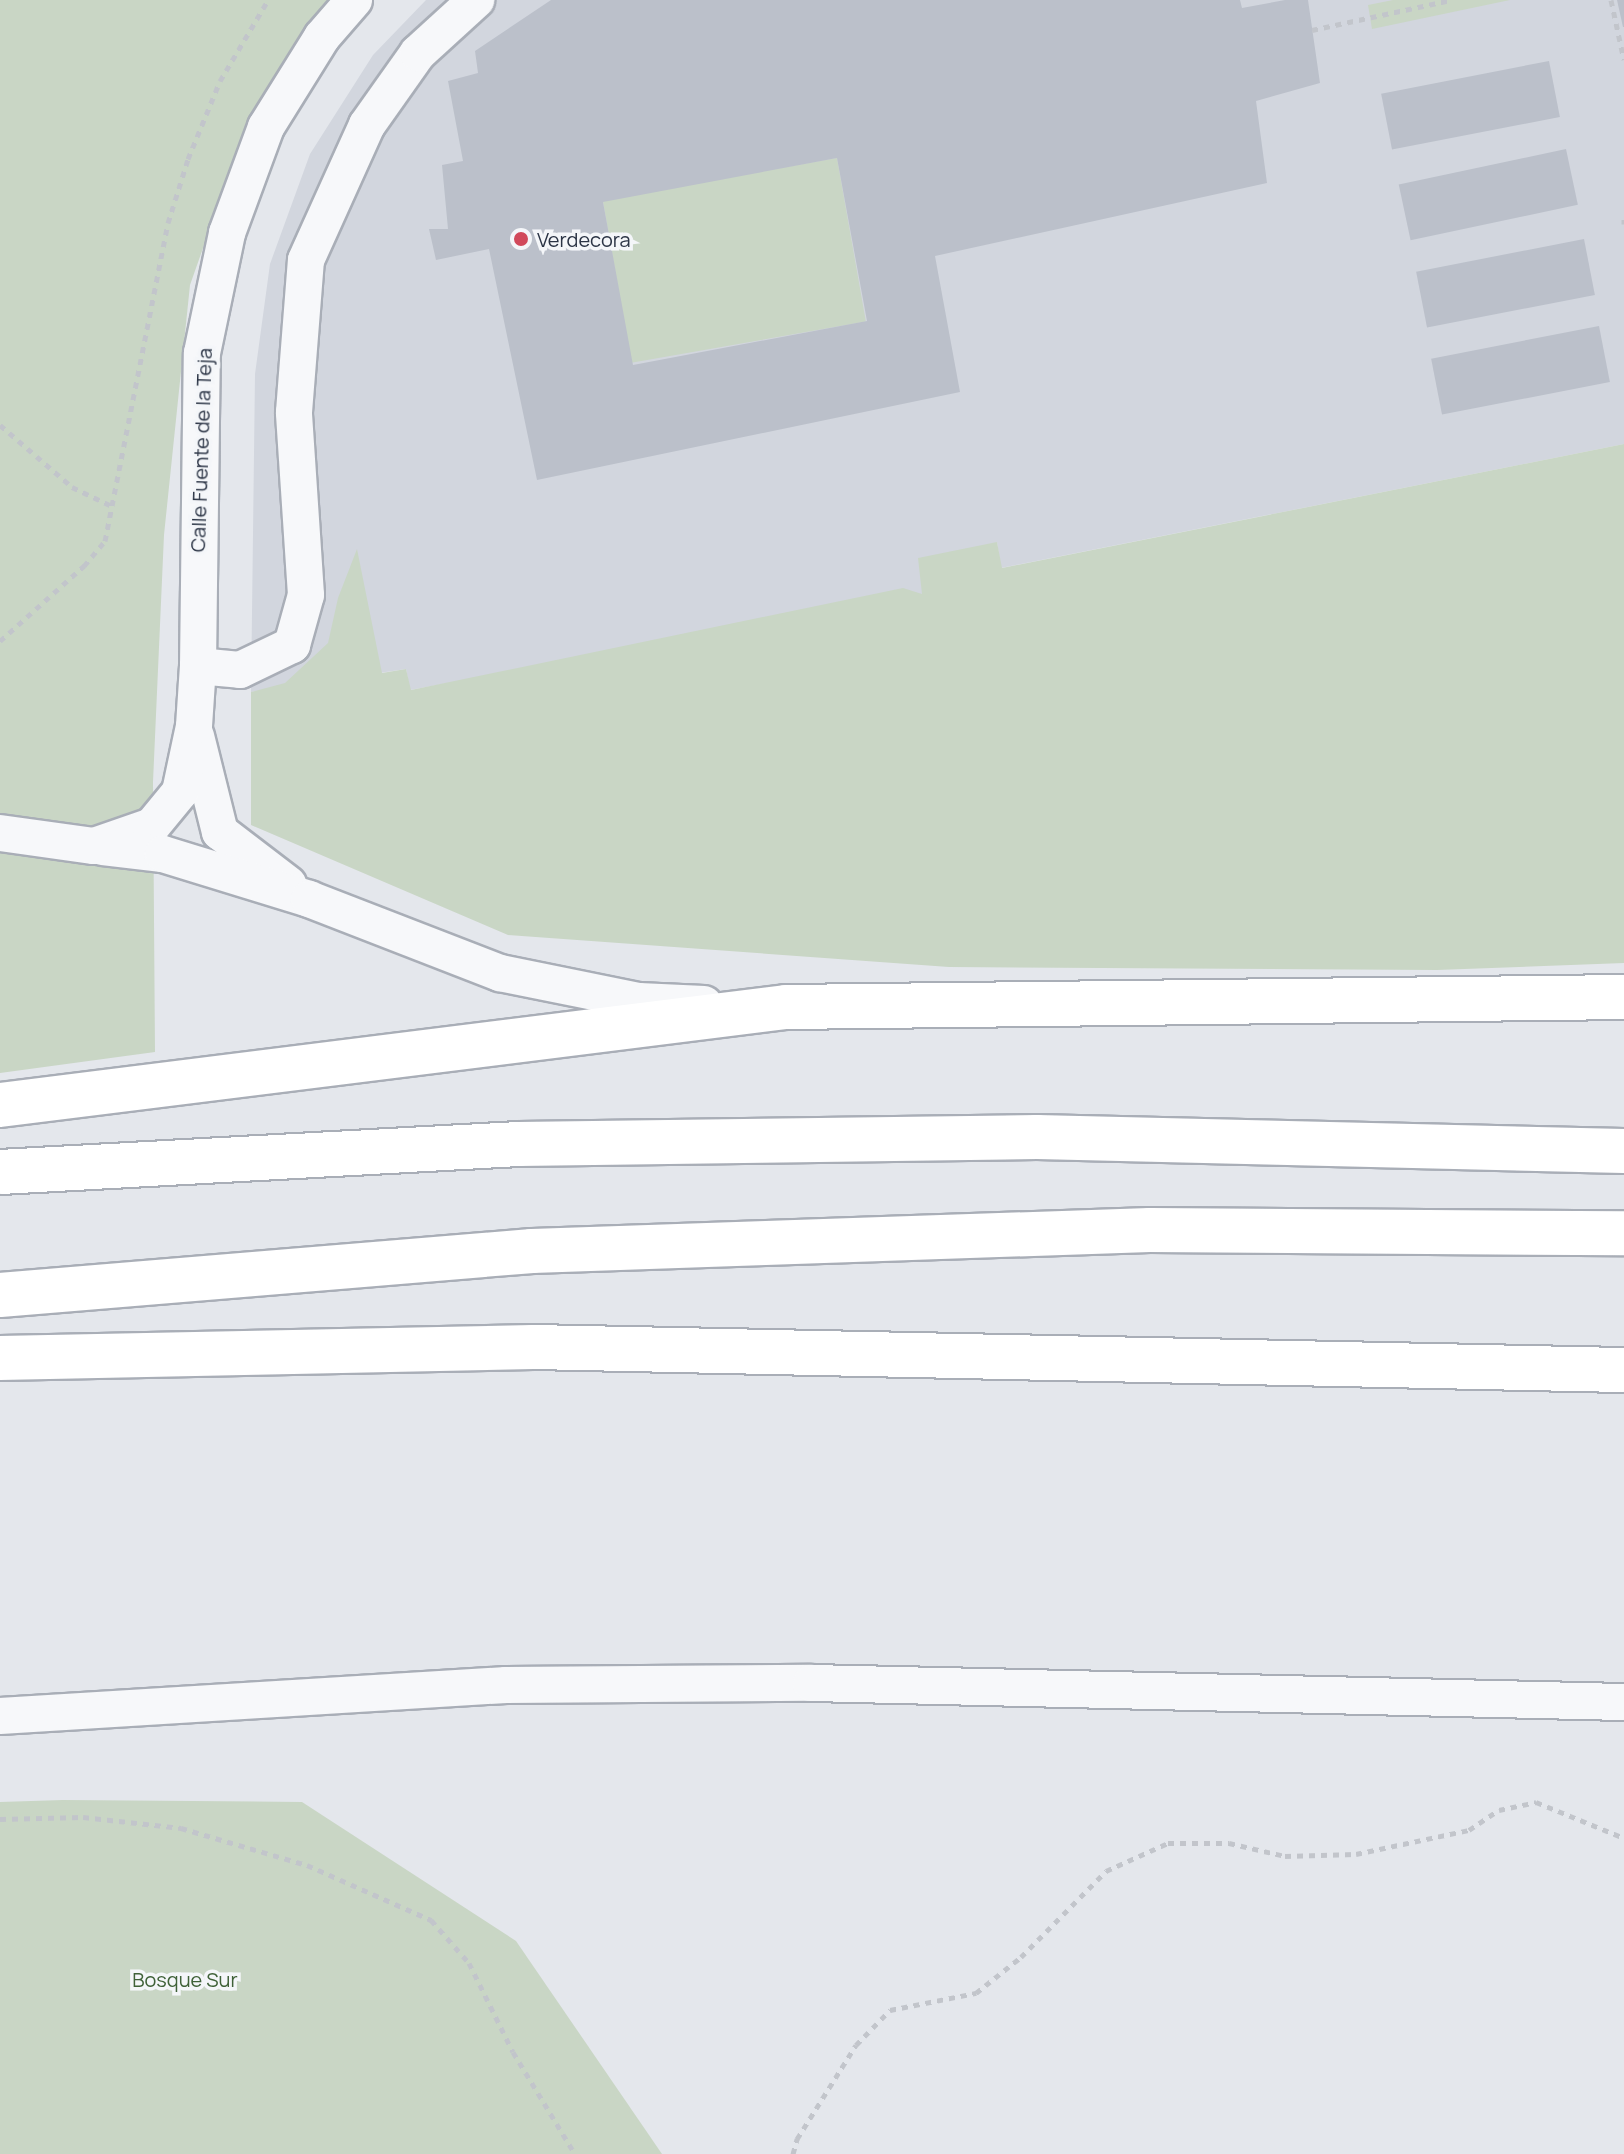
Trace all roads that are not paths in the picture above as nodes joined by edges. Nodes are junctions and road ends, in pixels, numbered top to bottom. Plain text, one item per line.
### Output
1 (354, 0) edge
2 (476, 0) edge
3 (198, 666) junction
4 (194, 726) junction
5 (0, 833) edge
6 (94, 846) junction
7 (309, 899) junction
8 (1624, 997) edge
9 (786, 1007) junction
10 (0, 1105) edge
11 (1624, 1151) edge
12 (0, 1172) edge
13 (1624, 1233) edge
14 (0, 1295) edge
15 (0, 1358) edge
16 (1624, 1370) edge
17 (1624, 1702) edge
18 (0, 1716) edge

1 - 3 street, Calle Fuente de la Teja
2 - 3 street
3 - 4 street, Calle Fuente de la Teja
4 - 6 street, Calle Fuente de la Teja
4 - 7 street
5 - 6 street
6 - 7 street
7 - 9 street
8 - 9 highway
9 - 10 highway
11 - 12 highway
13 - 14 highway
15 - 16 highway
17 - 18 street

